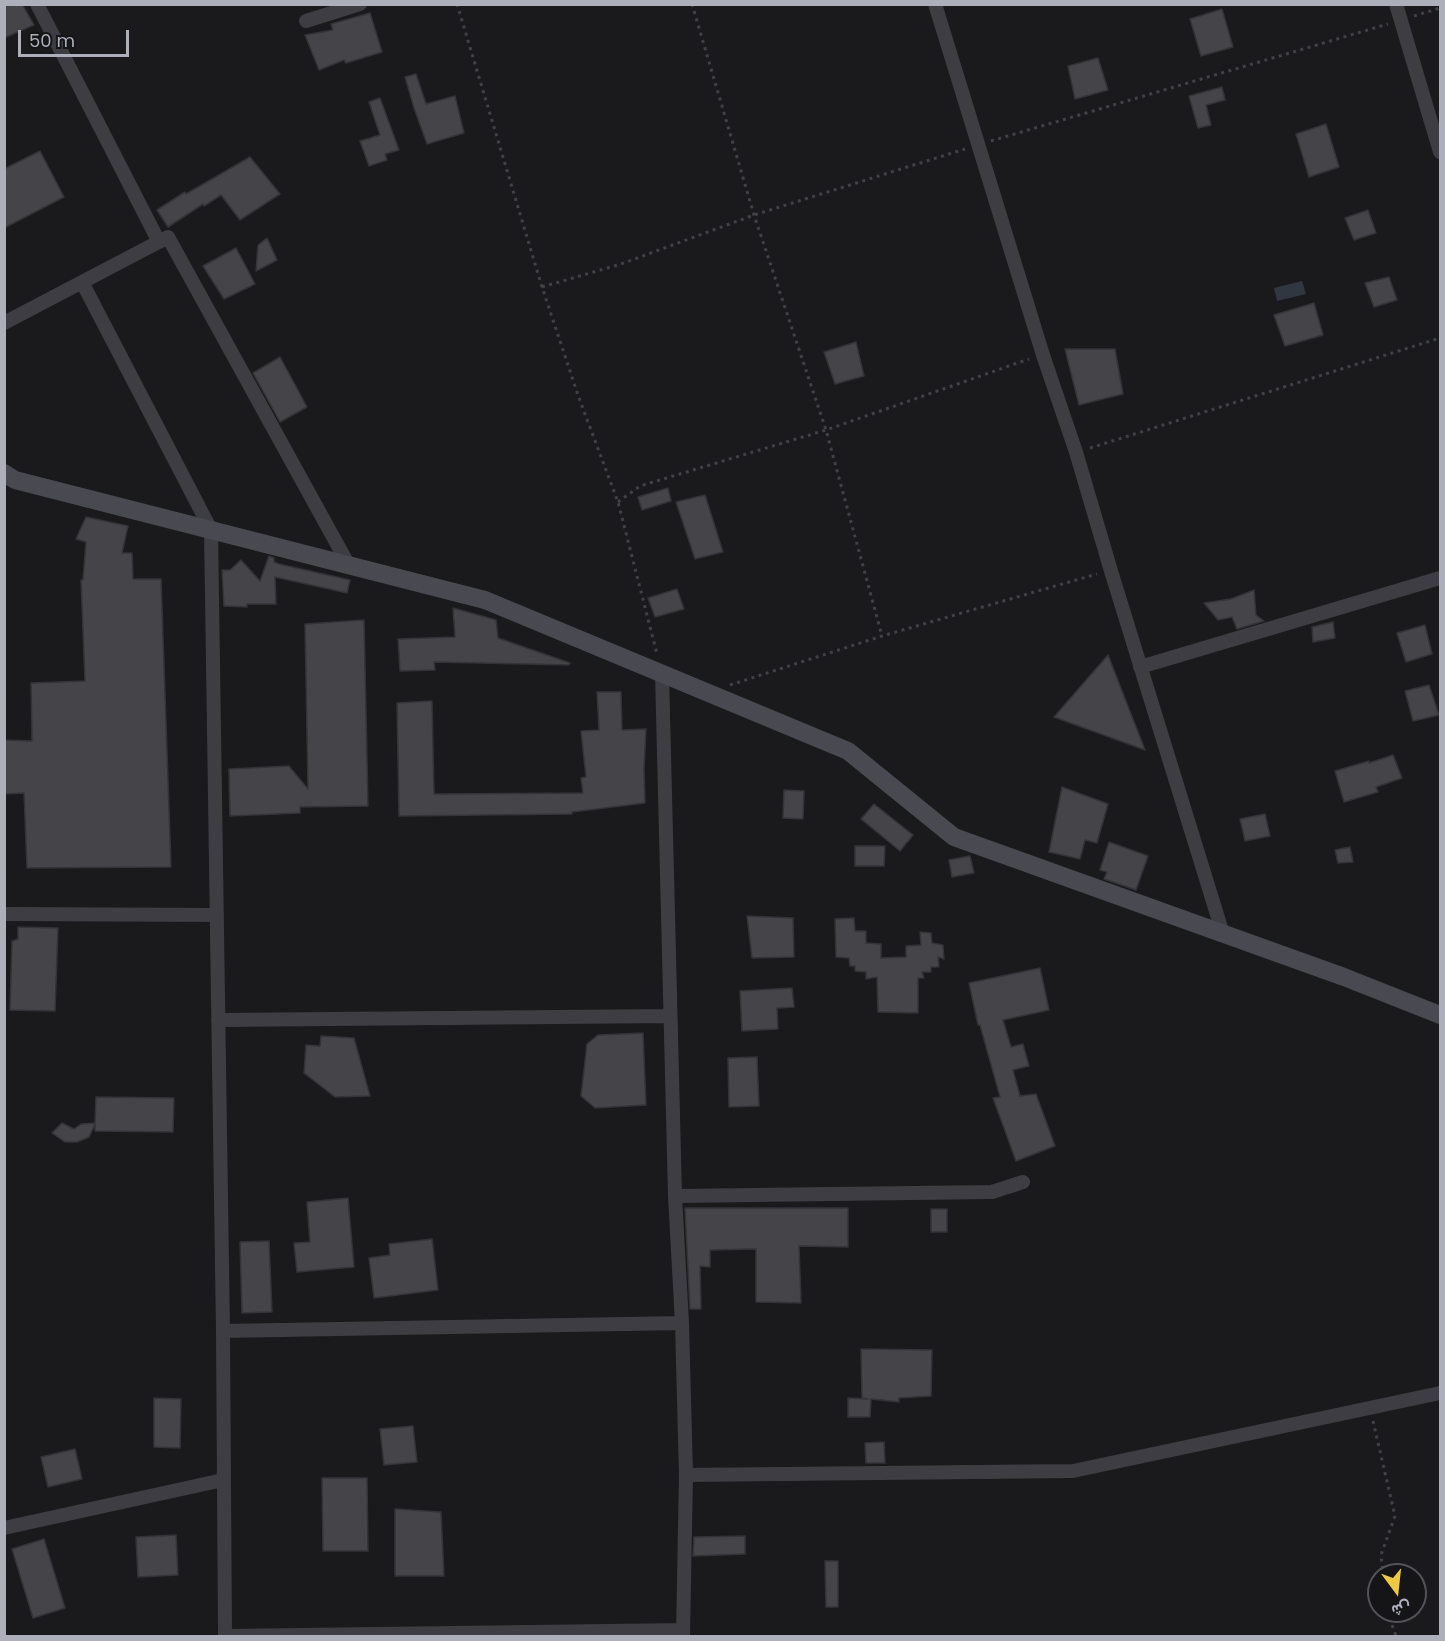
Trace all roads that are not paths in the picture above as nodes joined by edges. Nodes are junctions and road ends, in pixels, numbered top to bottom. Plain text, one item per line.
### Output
1 (36, 4) edge
2 (360, 4) edge
3 (935, 4) edge
4 (1396, 4) edge
5 (306, 21) dead end
6 (1440, 152) edge
7 (159, 242) junction
8 (81, 282) junction
9 (4, 323) edge
10 (4, 473) edge
11 (211, 530) junction
12 (348, 564) junction
13 (1440, 578) edge
14 (1140, 667) junction
15 (662, 673) junction
16 (4, 914) edge
17 (217, 915) junction
18 (1223, 933) junction
19 (1440, 1015) edge
20 (670, 1016) junction
21 (218, 1020) junction
22 (1023, 1182) dead end
23 (675, 1196) junction
24 (681, 1323) junction
25 (223, 1331) junction
26 (1440, 1393) edge
27 (686, 1475) junction
28 (223, 1480) junction
29 (4, 1528) edge
30 (683, 1633) edge
31 (225, 1636) edge

1 - 7 street
2 - 5 street
3 - 14 street
4 - 6 street
7 - 8 street
7 - 12 street
8 - 9 street
8 - 11 street
10 - 11 street
11 - 12 street
11 - 17 street
12 - 15 street
13 - 14 street
14 - 18 street
15 - 18 street
15 - 20 street
16 - 17 street
17 - 21 street
18 - 19 street
20 - 21 street
20 - 23 street
21 - 25 street
22 - 23 street
23 - 24 street
24 - 25 street
24 - 27 street
25 - 28 street
26 - 27 street
27 - 30 street
28 - 29 street
28 - 31 street
30 - 31 street

